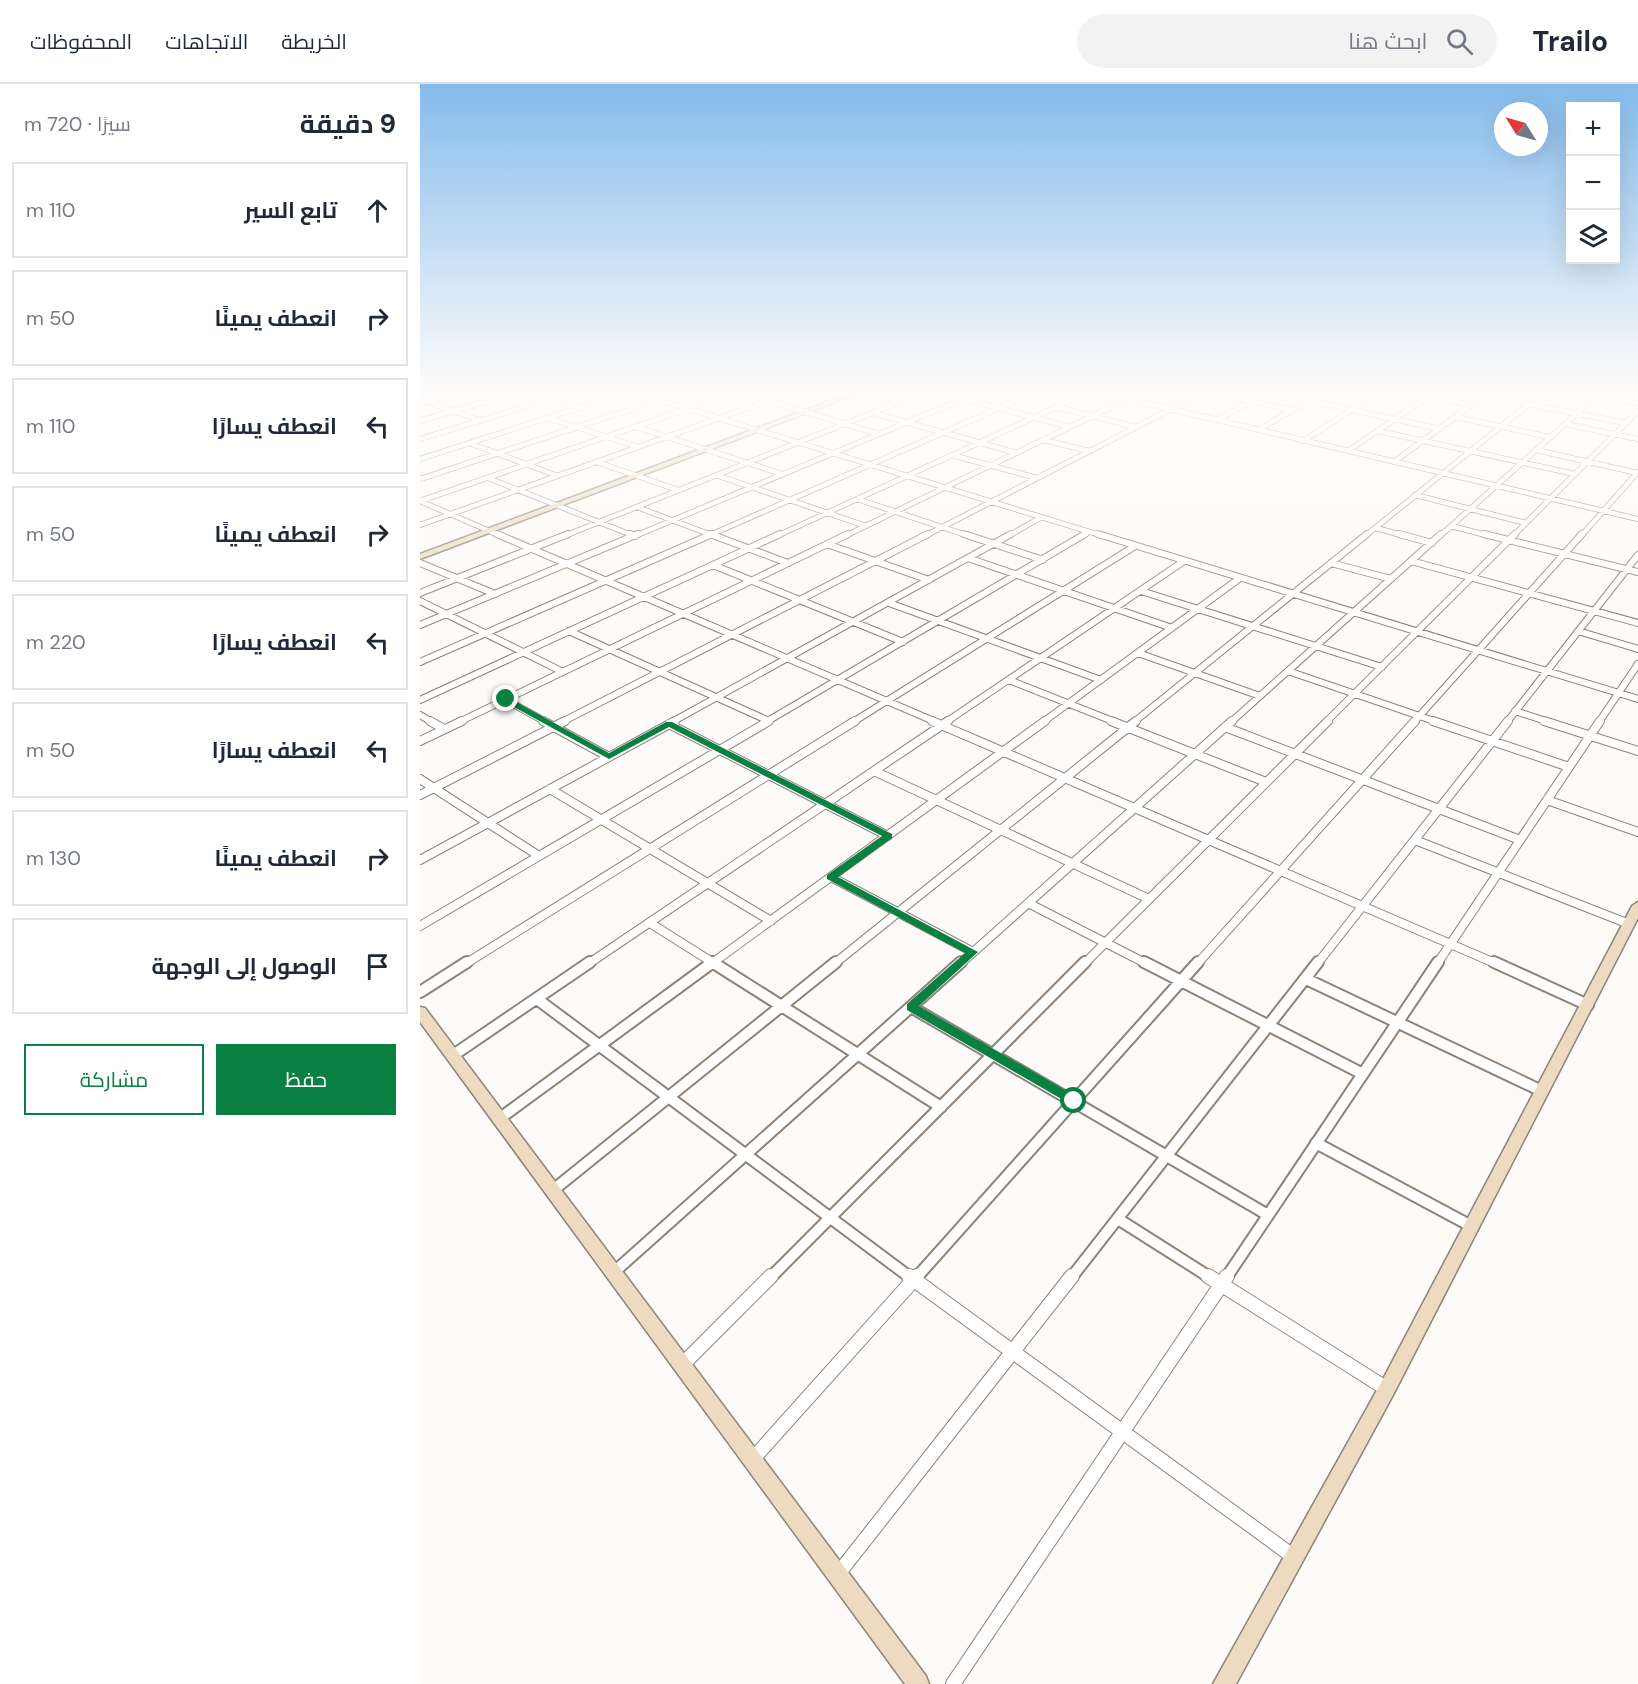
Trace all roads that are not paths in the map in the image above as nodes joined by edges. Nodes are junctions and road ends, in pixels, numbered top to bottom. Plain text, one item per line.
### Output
1 (462, 466) edge
2 (522, 466) edge
3 (531, 466) edge
4 (587, 466) edge
5 (607, 466) edge
6 (664, 466) edge
7 (739, 466) edge
8 (755, 466) edge
9 (802, 466) edge
10 (867, 466) edge
11 (871, 466) edge
12 (929, 466) edge
13 (990, 466) joint
14 (1062, 466) edge
15 (1409, 466) edge
16 (1453, 466) edge
17 (1518, 466) edge
18 (1538, 466) edge
19 (1583, 466) edge
20 (1604, 466) edge
21 (1638, 473) edge
22 (782, 474) junction
23 (1442, 474) junction
24 (1575, 474) junction
25 (716, 475) junction
26 (558, 476) junction
27 (637, 476) junction
28 (906, 476) junction
29 (488, 478) junction
30 (1037, 478) junction
31 (420, 479) edge
32 (1495, 486) junction
33 (752, 487) junction
34 (945, 487) junction
35 (519, 490) junction
36 (678, 490) junction
37 (1415, 495) junction
38 (856, 499) junction
39 (1550, 499) junction
40 (789, 500) junction
41 (420, 501) edge
42 (991, 502) junction
43 (558, 506) junction
44 (637, 507) junction
45 (1470, 509) junction
46 (896, 511) junction
47 (1603, 511) junction
48 (827, 512) junction
49 (451, 514) junction
50 (1040, 518) junction
51 (1638, 519) edge
52 (672, 520) junction
53 (599, 522) junction
54 (1526, 523) junction
55 (420, 525) edge
56 (866, 526) junction
57 (1451, 526) junction
58 (943, 527) junction
59 (1376, 528) junction
60 (490, 531) junction
61 (1089, 532) junction
62 (710, 535) junction
63 (635, 536) junction
64 (1509, 540) junction
65 (995, 543) junction
66 (1432, 543) junction
67 (827, 544) junction
68 (1135, 546) junction
69 (531, 548) junction
70 (748, 549) junction
71 (1564, 554) junction
72 (1638, 555) edge
73 (420, 558) edge
74 (968, 558) junction
75 (1043, 560) junction
76 (876, 561) junction
77 (1184, 561) junction
78 (1411, 561) junction
79 (420, 563) edge
80 (788, 563) junction
81 (1331, 563) junction
82 (567, 564) junction
83 (713, 565) junction
84 (1626, 569) junction
85 (1638, 572) edge
86 (1016, 575) junction
87 (457, 578) junction
88 (1239, 578) junction
89 (1471, 578) junction
90 (1391, 579) junction
91 (605, 580) junction
92 (753, 580) junction
93 (929, 580) junction
94 (1063, 591) junction
95 (1141, 591) junction
96 (420, 593) edge
97 (1529, 593) junction
98 (495, 594) junction
99 (1292, 595) junction
100 (643, 597) junction
101 (800, 600) junction
102 (420, 601) edge
103 (889, 603) junction
104 (1115, 608) junction
105 (1198, 609) junction
106 (1594, 611) junction
107 (1353, 613) junction
108 (447, 614) junction
109 (684, 614) junction
110 (939, 620) junction
111 (854, 622) junction
112 (1638, 623) edge
113 (420, 625) edge
114 (1253, 626) junction
115 (1172, 628) junction
116 (569, 631) junction
117 (1578, 631) junction
118 (485, 633) junction
119 (1416, 633) junction
120 (732, 635) junction
121 (990, 638) junction
122 (903, 642) junction
123 (1316, 646) junction
124 (610, 649) junction
125 (1638, 649) edge
126 (1477, 651) junction
127 (524, 652) junction
128 (1138, 653) junction
129 (789, 658) junction
130 (1038, 658) junction
131 (420, 662) edge
132 (1638, 664) edge
133 (1382, 667) junction
134 (1288, 670) junction
135 (662, 671) junction
136 (1547, 671) junction
137 (563, 672) junction
138 (1195, 673) junction
139 (838, 679) junction
140 (1009, 680) junction
141 (1101, 680) junction
142 (1356, 693) junction
143 (1619, 693) junction
144 (1260, 696) junction
145 (718, 697) junction
146 (420, 699) edge
147 (506, 699) junction
148 (1638, 699) edge
149 (888, 701) junction
150 (1069, 703) junction
151 (1515, 711) junction
152 (420, 715) edge
153 (1420, 715) junction
154 (769, 721) junction
155 (669, 724) junction
156 (944, 725) junction
157 (554, 727) junction
158 (1128, 727) junction
159 (1226, 727) junction
160 (444, 729) junction
161 (1590, 736) junction
162 (1492, 740) junction
163 (420, 741) edge
164 (718, 750) junction
165 (1003, 750) junction
166 (1638, 751) edge
167 (1295, 753) junction
168 (1195, 754) junction
169 (609, 757) junction
170 (1569, 767) junction
171 (874, 771) junction
172 (770, 774) junction
173 (1065, 777) junction
174 (420, 779) edge
175 (1362, 780) junction
176 (1266, 782) junction
177 (434, 788) junction
178 (550, 789) junction
179 (420, 795) edge
180 (936, 800) junction
181 (1546, 800) junction
182 (827, 802) junction
183 (1135, 807) junction
184 (1440, 808) junction
185 (602, 819) junction
186 (489, 822) junction
187 (1000, 830) junction
188 (1638, 832) edge
189 (888, 836) junction
190 (1208, 840) junction
191 (1415, 840) junction
192 (1520, 840) junction
193 (651, 848) junction
194 (538, 856) junction
195 (420, 860) edge
196 (1073, 862) junction
197 (1281, 871) junction
198 (1498, 872) junction
199 (831, 877) junction
200 (709, 883) junction
201 (1149, 899) junction
202 (1028, 903) junction
203 (1363, 906) junction
204 (1638, 906) edge
205 (897, 913) junction
206 (771, 921) junction
207 (650, 923) junction
208 (1629, 924) junction
209 (420, 926) edge
210 (1106, 942) junction
211 (1451, 943) junction
212 (973, 952) junction
213 (713, 963) junction
214 (1306, 979) junction
215 (1182, 980) junction
216 (420, 992) edge
217 (537, 999) junction
218 (1588, 1005) junction
219 (781, 1006) junction
220 (911, 1007) junction
221 (420, 1012) edge
222 (1398, 1022) junction
223 (1270, 1025) junction
224 (600, 1046) junction
225 (857, 1055) junction
226 (993, 1055) junction
227 (452, 1056) junction
228 (1363, 1074) junction
229 (1542, 1091) junction
230 (670, 1096) junction
231 (1074, 1101) junction
232 (941, 1107) junction
233 (500, 1119) junction
234 (1316, 1143) junction
235 (746, 1154) junction
236 (1167, 1156) junction
237 (552, 1191) junction
238 (1268, 1215) junction
239 (830, 1218) junction
240 (1118, 1219) junction
241 (1473, 1227) junction
242 (613, 1273) junction
243 (914, 1280) junction
244 (1221, 1284) junction
245 (1014, 1351) junction
246 (682, 1365) junction
247 (1387, 1389) junction
248 (1124, 1431) junction
249 (752, 1460) junction
250 (1295, 1558) junction
251 (837, 1575) junction
252 (918, 1684) edge
253 (953, 1684) edge
254 (1224, 1684) edge

1 - 31 street
2 - 29 street
3 - 26 street
4 - 26 street
5 - 27 street
6 - 27 street
7 - 25 street
8 - 22 street
9 - 22 street
10 - 40 street
11 - 28 street
12 - 28 street
13 - 30 street
13 - 34 street
14 - 30 street
15 - 23 street
16 - 23 street
17 - 32 street
18 - 24 street
19 - 24 street
20 - 21 street
21 - 47 street
22 - 33 street
23 - 32 street
23 - 37 street
24 - 39 street
25 - 33 street
25 - 36 street
26 - 35 street
27 - 36 street
27 - 43 street
28 - 34 street
28 - 38 street
29 - 35 street
29 - 41 street
30 - 42 street
32 - 39 street
32 - 45 street
33 - 40 street
33 - 52 street
34 - 42 street
34 - 46 street
35 - 43 street
35 - 49 street
36 - 44 street
37 - 45 street
37 - 59 street
38 - 46 street
38 - 48 street
39 - 47 street
39 - 54 street
40 - 48 street
40 - 62 street
41 - 49 street
42 - 50 street
42 - 58 street
43 - 53 street
43 - 60 street
44 - 52 street
44 - 53 street
45 - 54 street
45 - 57 street
46 - 56 street
46 - 58 street
47 - 51 street
47 - 71 street
48 - 56 street
48 - 70 street
49 - 55 street
49 - 60 street
50 - 61 street
50 - 65 street
52 - 62 street
52 - 63 street
53 - 63 street
53 - 69 street
54 - 64 street
56 - 67 street
57 - 64 street
57 - 66 street
58 - 65 street
58 - 76 street
59 - 66 street
59 - 81 street
60 - 69 street
60 - 73 street
61 - 68 street
61 - 75 street
62 - 70 street
62 - 91 street
63 - 82 street
64 - 71 street
64 - 89 street
65 - 74 street
65 - 75 street
66 - 78 street
67 - 76 street
67 - 80 street
68 - 77 street
68 - 94 street
69 - 82 street
69 - 87 street
70 - 80 street
70 - 83 street
71 - 84 street
71 - 97 street
72 - 84 street
74 - 86 street
74 - 93 street
75 - 86 street
76 - 93 street
76 - 101 street
77 - 88 street
77 - 95 street
78 - 89 street
78 - 90 street
79 - 87 street
80 - 92 street
81 - 90 street
81 - 99 street
82 - 91 street
82 - 98 street
83 - 92 street
83 - 100 street
84 - 85 street
84 - 106 street
86 - 94 street
86 - 110 street
87 - 96 street
87 - 98 street
88 - 99 street
88 - 105 street
89 - 97 street
89 - 119 street
90 - 107 street
91 - 100 street
91 - 118 street
92 - 101 street
92 - 109 street
93 - 103 street
94 - 104 street
94 - 121 street
95 - 104 street
95 - 105 street
97 - 106 street
97 - 126 street
98 - 108 street
99 - 107 street
99 - 114 street
100 - 109 street
100 - 116 street
101 - 111 street
101 - 120 street
102 - 108 street
103 - 110 street
103 - 111 street
104 - 115 street
104 - 130 street
105 - 114 street
105 - 115 street
106 - 112 street
106 - 117 street
107 - 119 street
107 - 123 street
108 - 113 street
108 - 118 street
109 - 120 street
109 - 124 street
110 - 121 street
110 - 122 street
111 - 122 street
111 - 129 street
114 - 123 street
114 - 138 street
115 - 128 street
116 - 124 street
116 - 127 street
117 - 125 street
117 - 136 street
118 - 127 street
118 - 131 street
119 - 126 street
119 - 133 street
120 - 129 street
120 - 135 street
121 - 130 street
121 - 149 street
122 - 139 street
123 - 133 street
123 - 134 street
124 - 135 street
124 - 137 street
126 - 136 street
126 - 153 street
127 - 137 street
127 - 146 street
128 - 138 street
128 - 141 street
129 - 139 street
129 - 145 street
130 - 140 street
130 - 141 street
132 - 143 street
133 - 142 street
134 - 142 street
134 - 144 street
135 - 145 street
135 - 157 street
136 - 143 street
136 - 151 street
137 - 147 street
138 - 144 street
138 - 158 street
139 - 149 street
139 - 154 street
140 - 150 street
140 - 156 street
141 - 150 street
142 - 153 street
142 - 167 street
143 - 148 street
143 - 161 street
144 - 159 street
145 - 154 street
145 - 155 street
147 - 157 street
147 - 160 street
149 - 156 street
149 - 172 street
150 - 158 street
150 - 165 street
151 - 161 street
151 - 162 street
152 - 160 street
153 - 162 street
153 - 175 street
154 - 164 street
155 - 164 street
155 - 169 street
156 - 165 street
156 - 171 street
157 - 169 street
157 - 177 street
158 - 168 street
158 - 173 street
159 - 167 street
159 - 168 street
160 - 163 street
161 - 166 street
161 - 170 street
162 - 170 street
162 - 184 street
164 - 172 street
164 - 185 street
165 - 173 street
165 - 180 street
167 - 175 street
167 - 176 street
168 - 176 street
168 - 183 street
169 - 178 street
170 - 181 street
171 - 180 street
171 - 182 street
172 - 182 street
172 - 193 street
173 - 183 street
173 - 187 street
174 - 177 street
175 - 184 street
175 - 197 street
176 - 190 street
177 - 179 street
177 - 186 street
178 - 185 street
178 - 186 street
180 - 187 street
180 - 189 street
181 - 188 street
181 - 192 street
182 - 189 street
182 - 200 street
183 - 190 street
183 - 196 street
184 - 191 street
184 - 192 street
185 - 193 street
185 - 194 street
186 - 194 street
186 - 195 street
187 - 196 street
187 - 205 street
189 - 199 street
190 - 197 street
190 - 201 street
191 - 198 street
191 - 203 street
192 - 198 street
193 - 200 street
193 - 216 street
194 - 209 street
196 - 201 street
196 - 202 street
197 - 203 street
197 - 215 street
198 - 208 street
198 - 211 street
199 - 205 street
199 - 206 street
200 - 206 street
200 - 207 street
201 - 210 street
202 - 210 street
202 - 212 street
203 - 211 street
203 - 214 street
204 - 208 street
205 - 212 street
205 - 219 street
206 - 213 street
207 - 213 street
207 - 217 street
208 - 218 street
210 - 215 street
210 - 226 street
211 - 218 street
211 - 222 street
212 - 220 street
213 - 219 street
213 - 224 street
214 - 222 street
214 - 223 street
215 - 223 street
215 - 231 street
217 - 224 street
217 - 227 street
218 - 229 street
219 - 225 street
219 - 230 street
220 - 225 street
220 - 226 street
221 - 227 street
222 - 228 street
222 - 229 street
223 - 228 street
223 - 236 street
224 - 230 street
224 - 233 street
225 - 232 street
225 - 235 street
226 - 231 street
226 - 232 street
227 - 233 street
228 - 234 street
229 - 241 street
230 - 235 street
230 - 237 street
231 - 236 street
231 - 243 street
232 - 239 street
233 - 237 street
234 - 238 street
234 - 241 street
235 - 239 street
235 - 242 street
236 - 238 street
236 - 240 street
237 - 242 street
238 - 244 street
239 - 243 street
239 - 246 street
240 - 244 street
240 - 245 street
241 - 247 street
242 - 246 street
243 - 245 street
243 - 249 street
244 - 247 street
244 - 248 street
245 - 248 street
245 - 251 street
246 - 249 street
247 - 250 street
248 - 250 street
248 - 253 street
249 - 251 street
250 - 254 street
251 - 252 street

